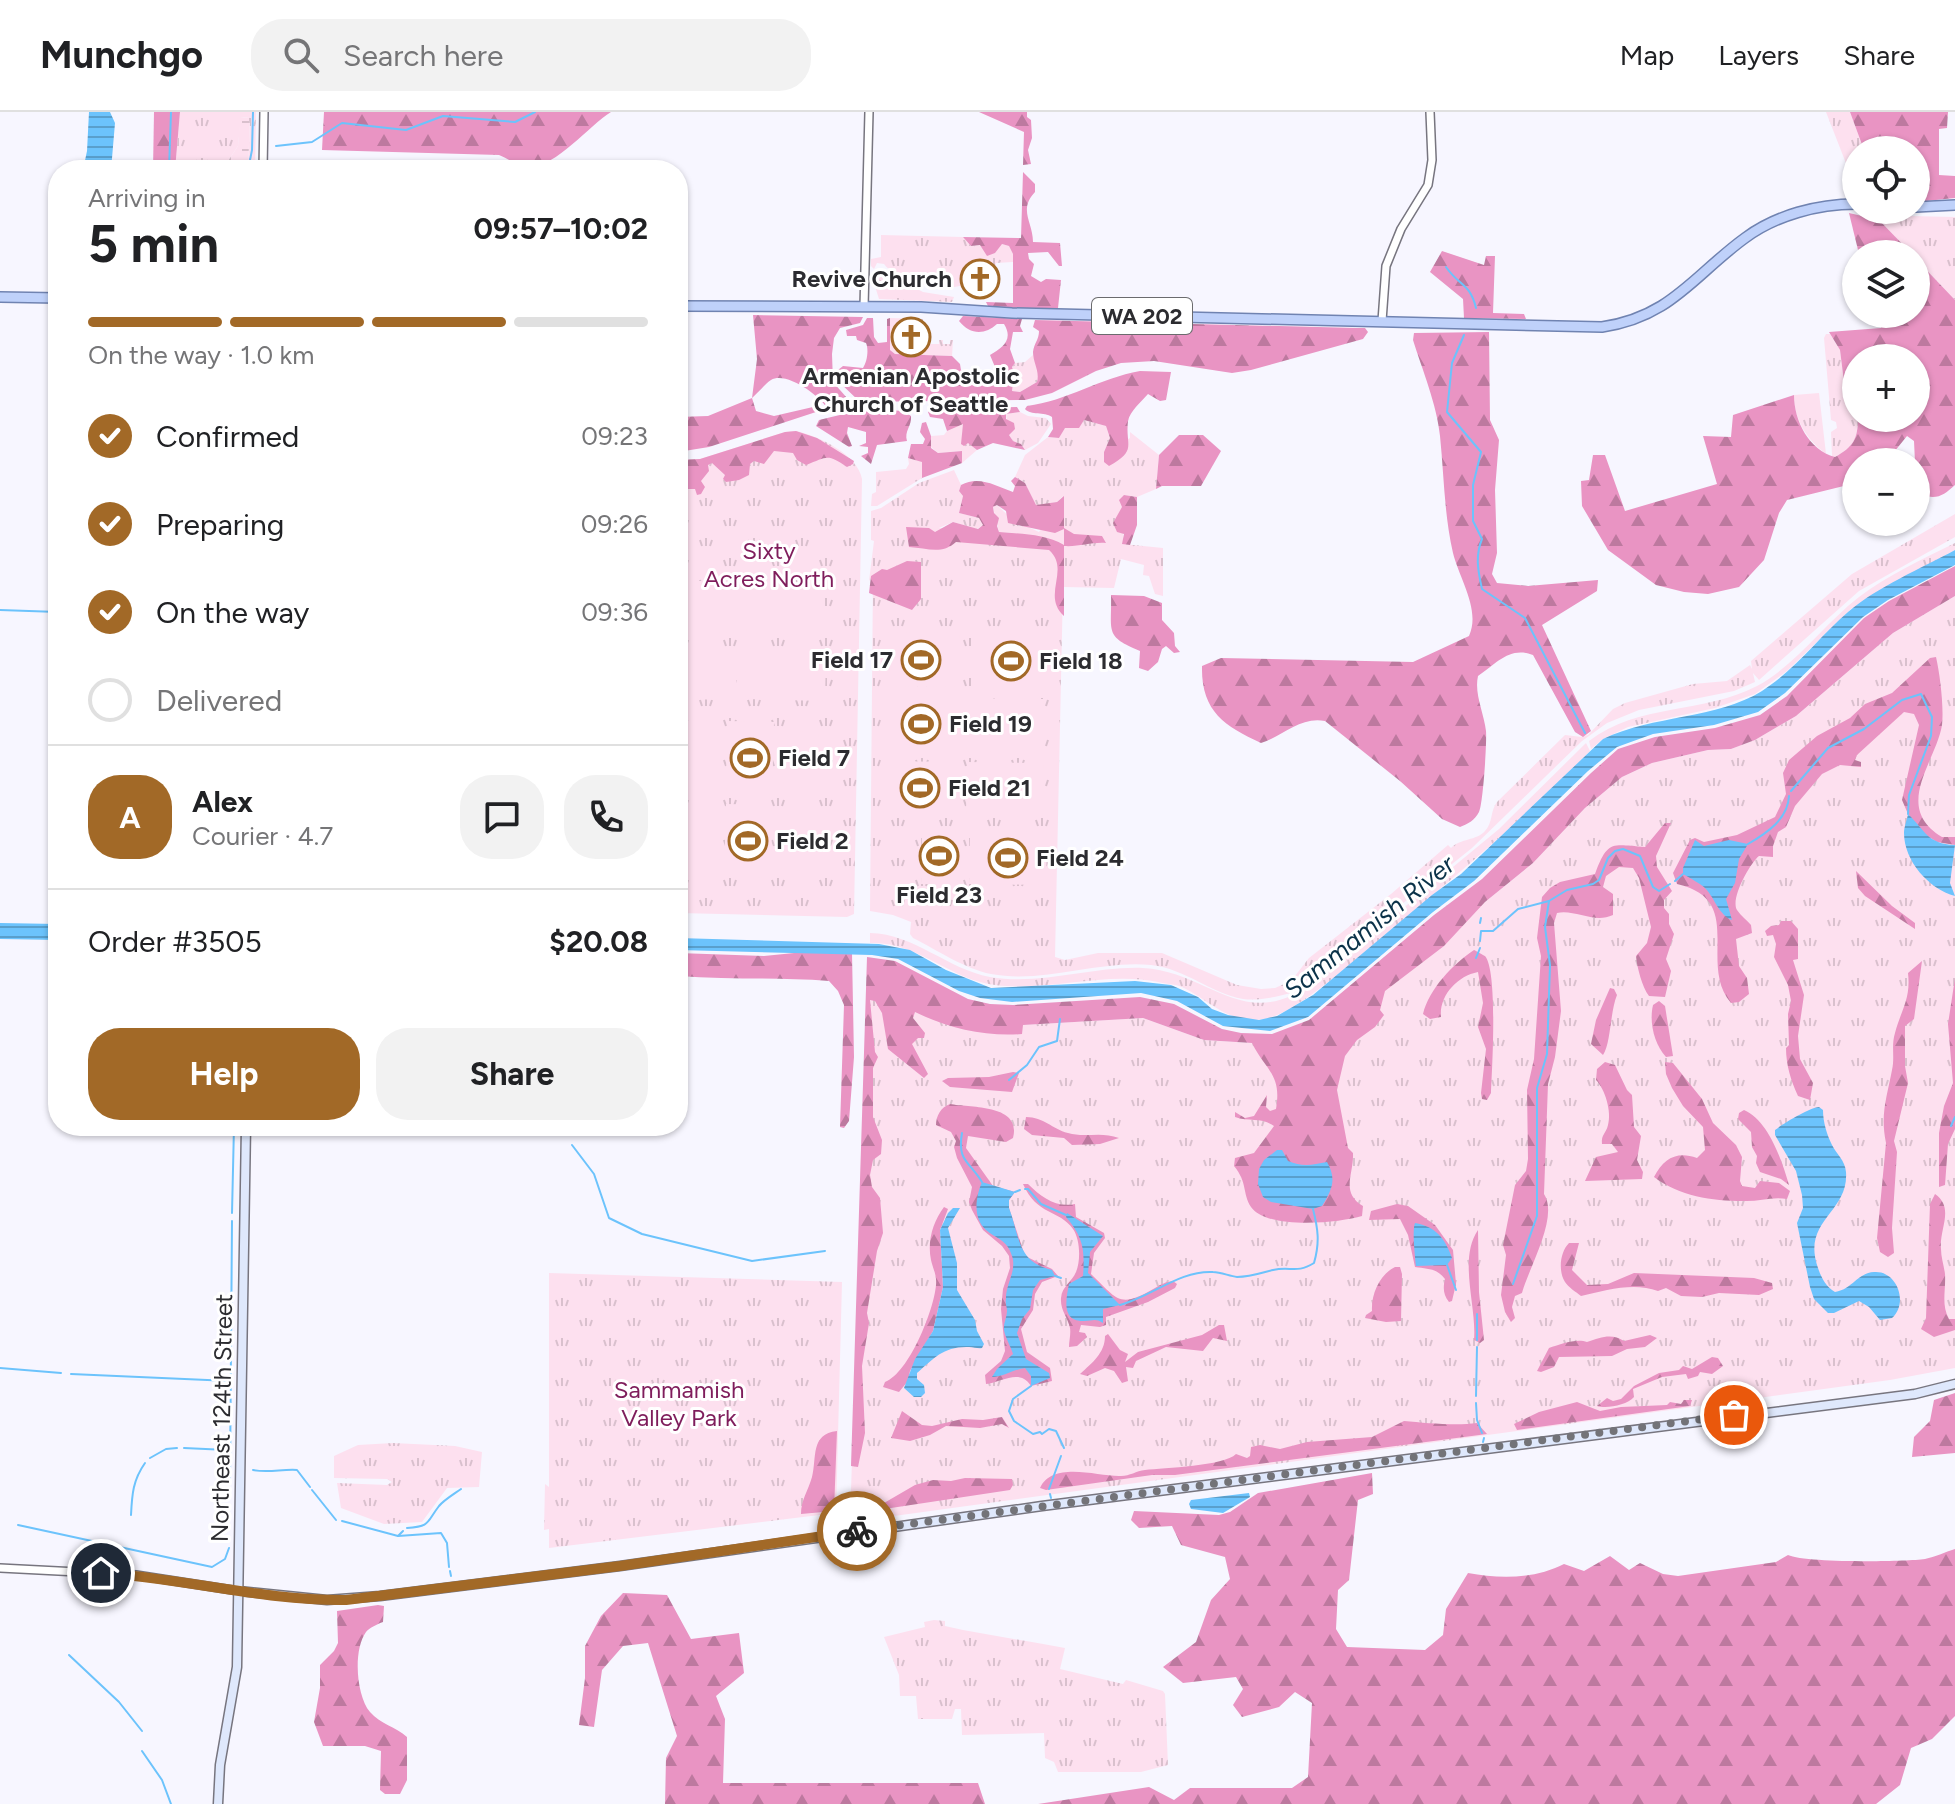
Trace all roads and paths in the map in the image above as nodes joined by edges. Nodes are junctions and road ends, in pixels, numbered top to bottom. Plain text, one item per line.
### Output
1 (264, 112) edge
2 (869, 112) edge
3 (1430, 112) edge
4 (263, 160) edge
5 (1955, 205) edge
6 (1842, 206) edge
7 (1930, 206) edge
8 (0, 297) edge
9 (48, 298) edge
10 (688, 306) edge
11 (864, 307) junction
12 (1382, 321) junction
13 (246, 1136) edge
14 (1955, 1384) edge
15 (0, 1568) edge
16 (239, 1591) junction
17 (218, 1804) edge

1 - 4 street
2 - 11 street
3 - 12 street
5 - 7 main road
6 - 12 main road, WA 202
8 - 9 main road
10 - 11 main road, WA 202
11 - 12 main road, WA 202
13 - 16 main road, Northeast 124th Street
14 - 16 main road
15 - 16 street
16 - 17 main road, Northeast 124th Street

